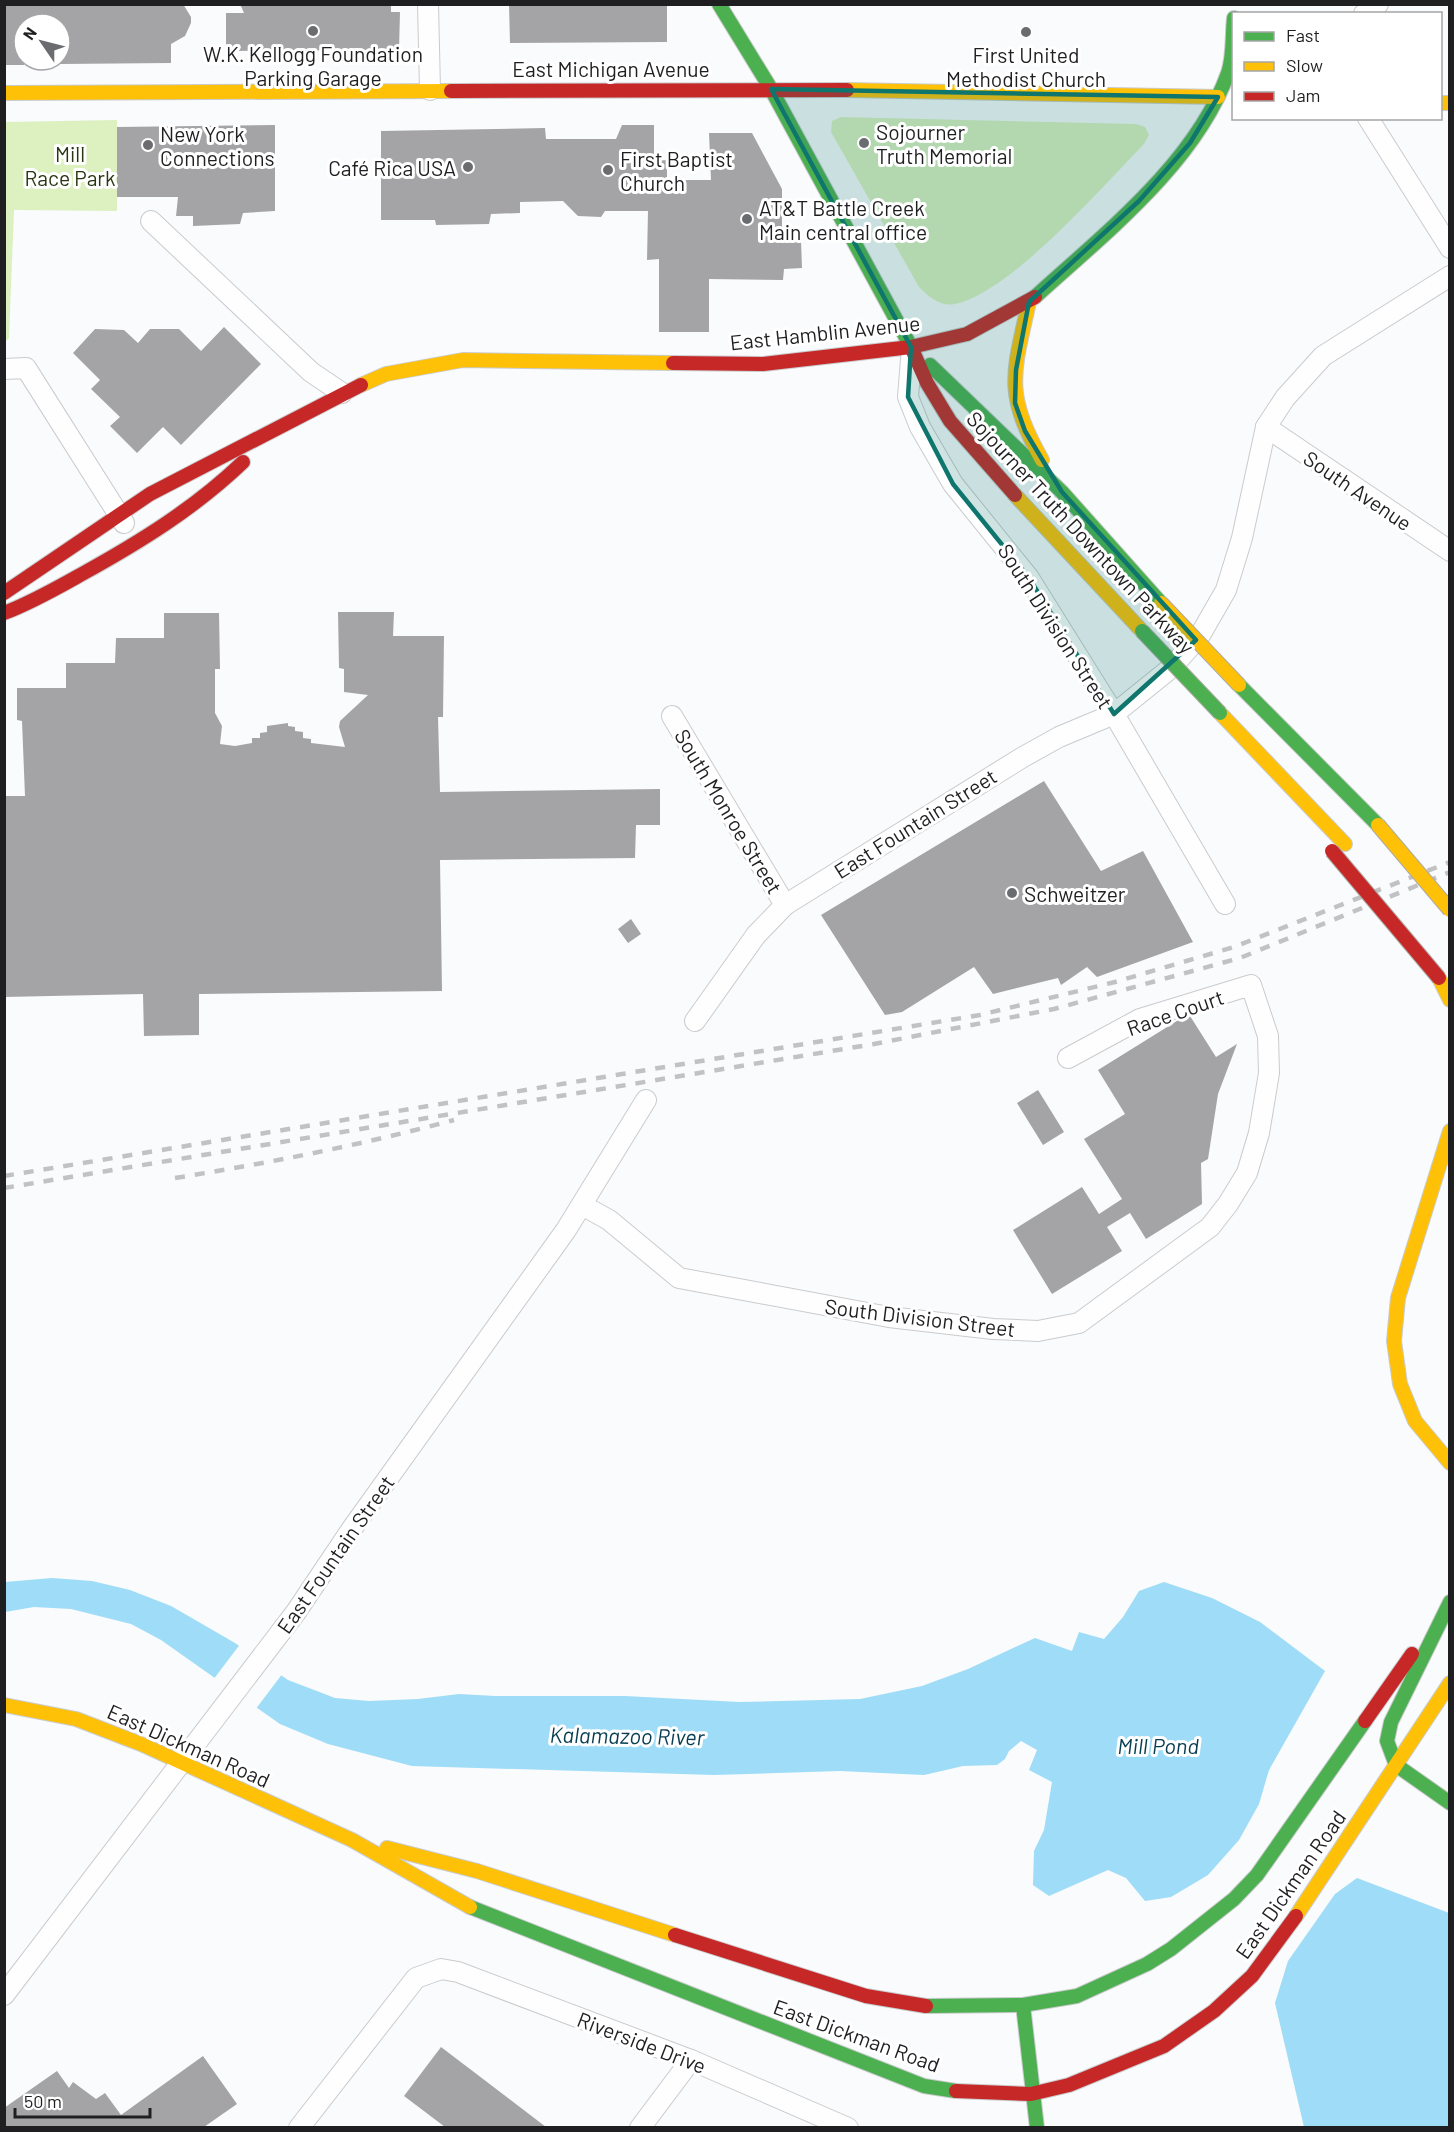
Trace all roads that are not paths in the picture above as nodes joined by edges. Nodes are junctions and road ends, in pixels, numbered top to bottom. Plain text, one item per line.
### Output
1 (428, 4) edge
2 (719, 4) edge
3 (1232, 38) edge
4 (771, 89) junction
5 (430, 90) junction
6 (4, 93) edge
7 (1218, 97) junction
8 (1232, 98) edge
9 (1369, 120) edge
10 (151, 221) dead end
11 (1449, 248) edge
12 (1449, 276) edge
13 (1029, 302) junction
14 (911, 347) junction
15 (4, 369) edge
16 (342, 393) junction
17 (1266, 427) junction
18 (272, 433) junction
19 (1062, 492) junction
20 (119, 514) junction
21 (137, 542) junction
22 (1449, 551) edge
23 (4, 593) edge
24 (4, 613) edge
25 (1114, 714) junction
26 (672, 716) dead end
27 (1317, 815) junction
28 (1349, 848) dead end
29 (1225, 904) dead end
30 (785, 905) junction
31 (1449, 910) edge
32 (1251, 985) joint
33 (1449, 1000) edge
34 (695, 1021) dead end
35 (1068, 1058) dead end
36 (646, 1100) dead end
37 (1449, 1131) edge
38 (582, 1205) junction
39 (1449, 1463) edge
40 (1449, 1602) edge
41 (1449, 1683) edge
42 (4, 1705) edge
43 (182, 1763) junction
44 (1396, 1765) junction
45 (1449, 1803) edge
46 (352, 1840) junction
47 (4, 1995) edge
48 (1023, 2005) junction
49 (691, 2060) junction
50 (1031, 2094) junction
51 (299, 2127) edge
52 (640, 2127) edge
53 (848, 2127) edge
54 (1037, 2127) edge

1 - 5 street
2 - 4 main road
3 - 7 main road, East Hamblin Avenue
4 - 5 main road, East Michigan Avenue
4 - 7 main road, East Michigan Avenue
4 - 14 main road
5 - 6 main road, East Michigan Avenue
7 - 8 main road, East Michigan Avenue
7 - 13 main road, East Hamblin Avenue
9 - 11 street
10 - 16 street
12 - 17 street
13 - 14 main road, East Hamblin Avenue
13 - 19 main road
14 - 16 main road, East Hamblin Avenue
14 - 19 main road, Sojourner Truth Downtown Parkway
14 - 25 street, South Division Street
14 - 27 main road, Sojourner Truth Downtown Parkway, bridge
15 - 20 street
16 - 18 main road, East Hamblin Avenue
17 - 22 street, South Avenue
17 - 25 street, East Fountain Street
18 - 20 main road
18 - 21 main road
19 - 31 main road, Sojourner Truth Downtown Parkway, bridge
20 - 21 street
20 - 23 main road
21 - 24 main road
25 - 29 street, South Division Street
25 - 30 street, East Fountain Street
26 - 30 street, South Monroe Street
27 - 28 main road, Sojourner Truth Downtown Parkway
27 - 33 main road, bridge
30 - 34 street, East Fountain Street
32 - 35 street, Race Court
32 - 38 street, South Division Street
36 - 38 street, East Fountain Street
37 - 39 main road
38 - 43 street, East Fountain Street
40 - 44 main road
40 - 48 main road, East Dickman Road
41 - 44 main road, East Dickman Road
42 - 43 main road, East Dickman Road
43 - 46 main road, East Dickman Road
43 - 47 street, East Fountain Street
44 - 45 main road
44 - 50 main road, East Dickman Road
46 - 48 main road, East Dickman Road
46 - 50 main road, East Dickman Road
48 - 50 main road
49 - 51 street, Riverside Drive
49 - 52 street
49 - 53 street, Riverside Drive
50 - 54 main road

